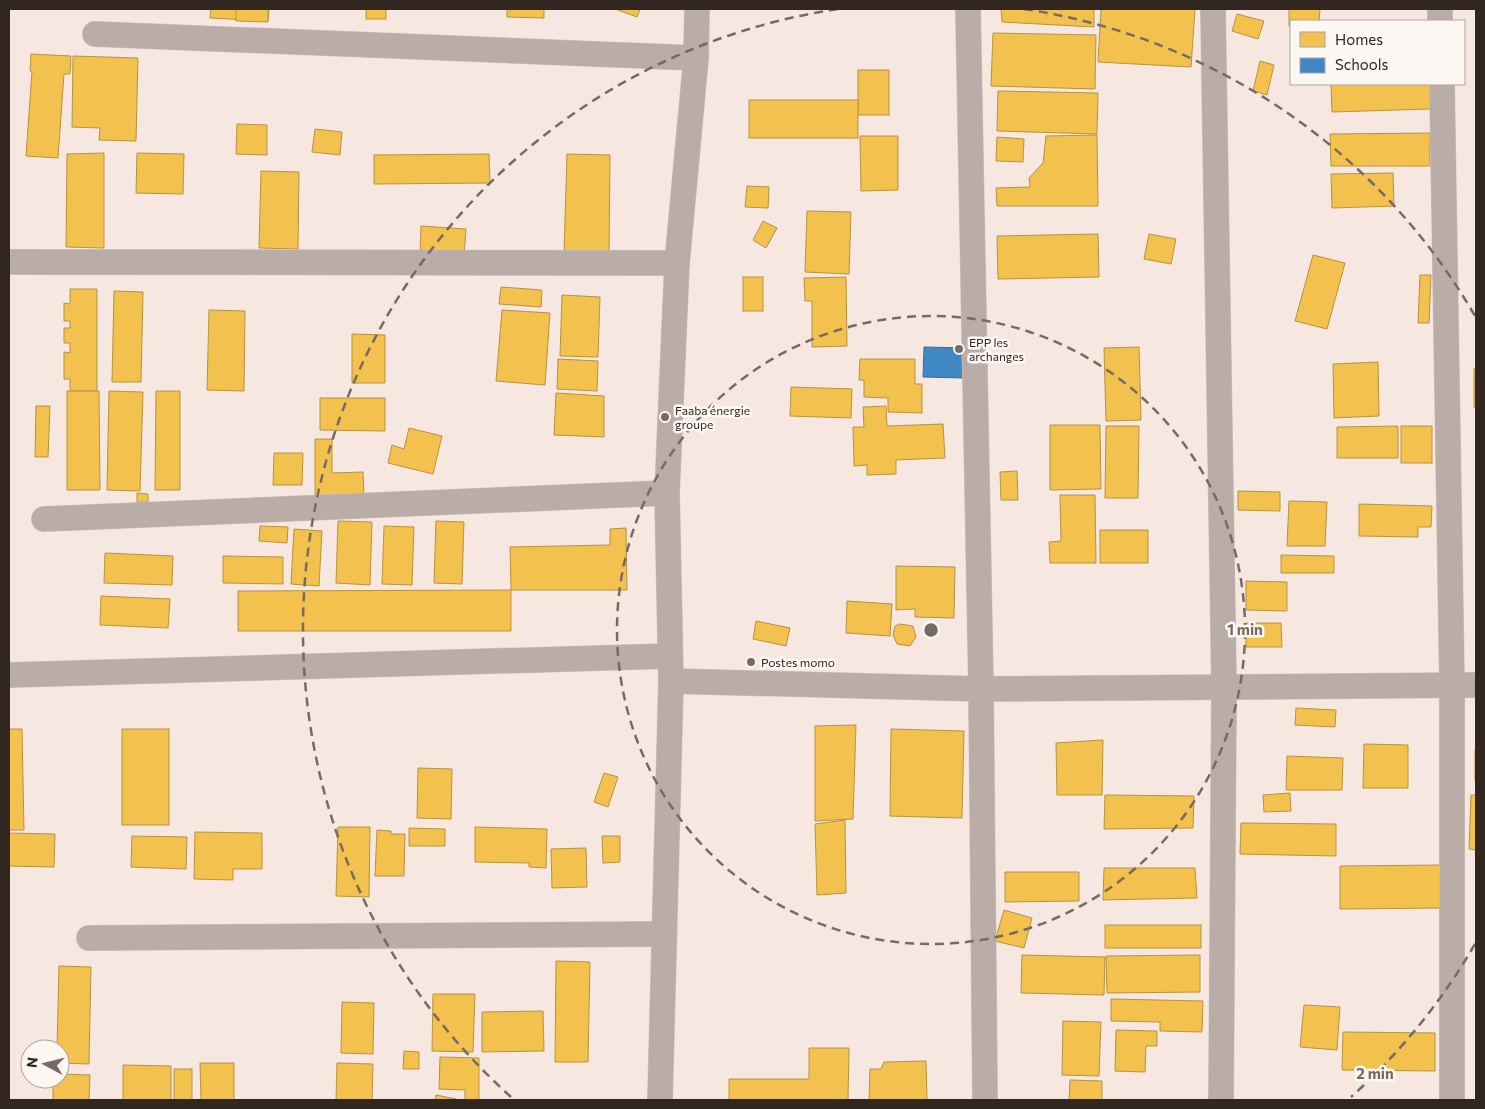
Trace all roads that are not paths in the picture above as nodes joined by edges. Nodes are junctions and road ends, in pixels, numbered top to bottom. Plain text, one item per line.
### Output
1 (696, 9) edge
2 (968, 9) edge
3 (1213, 9) edge
4 (95, 34) dead end
5 (696, 58) junction
6 (1442, 85) edge
7 (9, 262) edge
8 (677, 263) junction
9 (667, 493) junction
10 (44, 519) dead end
11 (670, 656) junction
12 (9, 674) edge
13 (671, 682) junction
14 (1464, 685) edge
15 (1224, 687) junction
16 (981, 689) junction
17 (664, 934) junction
18 (89, 938) dead end
19 (660, 1100) edge
20 (985, 1100) edge
21 (1221, 1100) edge
22 (1452, 1100) edge

1 - 5 street
2 - 16 street
3 - 15 street
4 - 5 street
5 - 8 street
6 - 14 street
7 - 8 street
8 - 9 street
9 - 10 street
9 - 11 street
11 - 12 street
11 - 13 street
13 - 16 street
13 - 17 street
14 - 15 street
14 - 22 street
15 - 16 street
15 - 21 street
16 - 20 street
17 - 18 street
17 - 19 street

